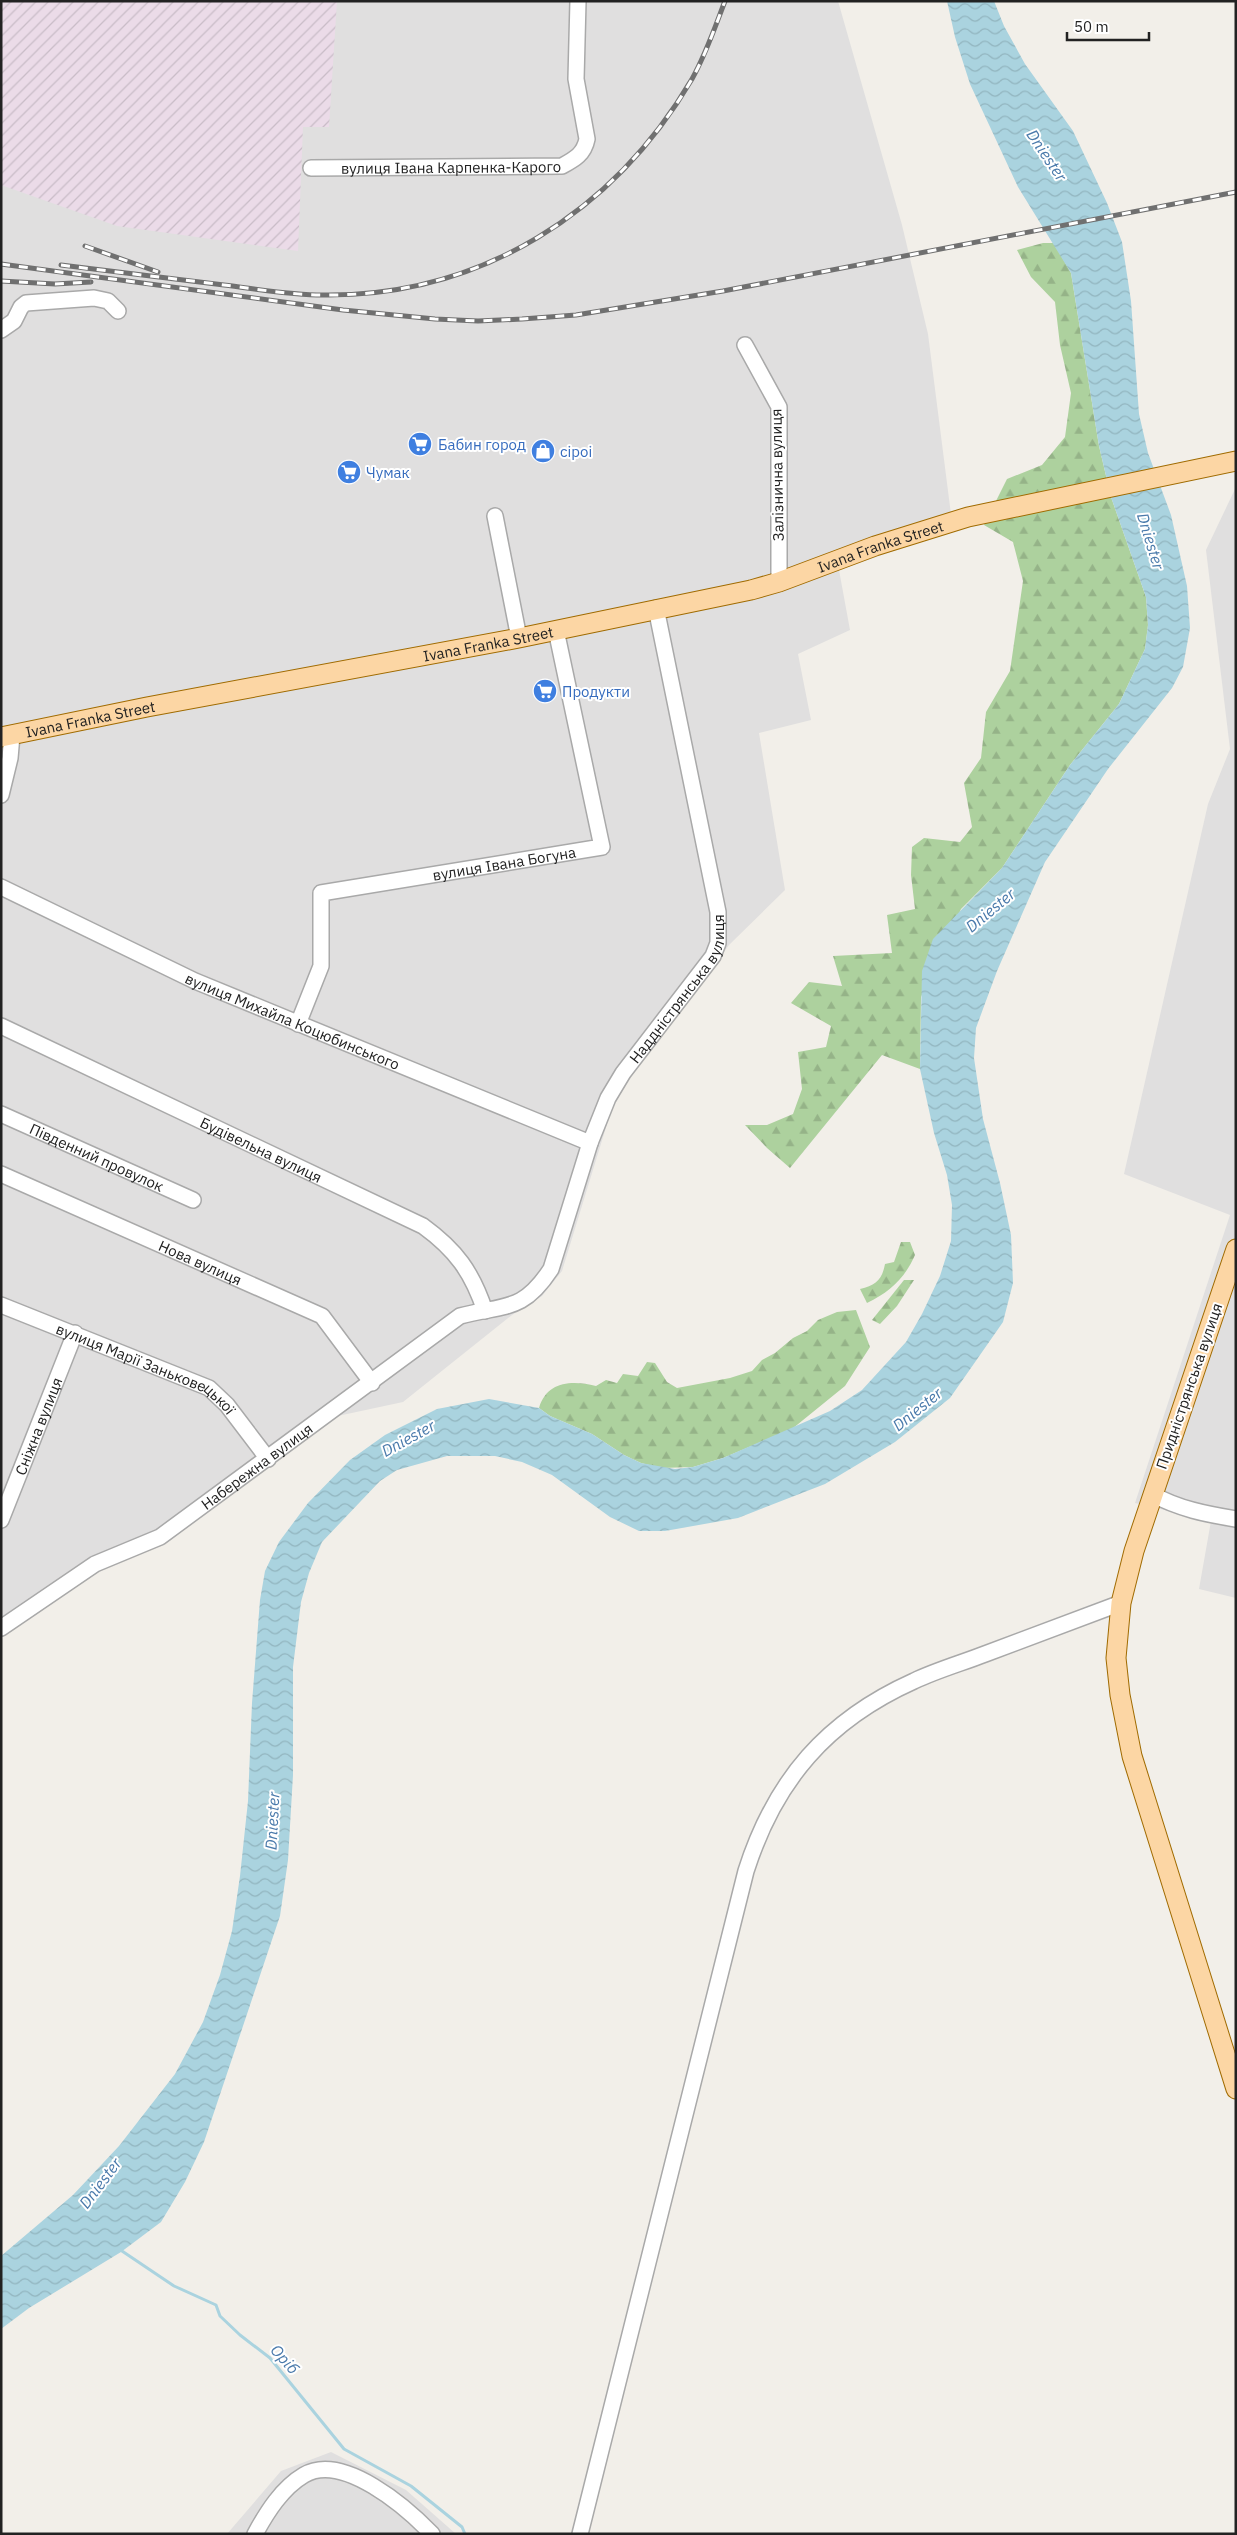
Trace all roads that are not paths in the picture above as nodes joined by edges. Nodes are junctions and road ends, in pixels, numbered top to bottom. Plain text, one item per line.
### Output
1 (578, 1) edge
2 (311, 168) dead end
3 (118, 311) dead end
4 (1, 330) edge
5 (745, 345) dead end
6 (1236, 461) edge
7 (495, 516) dead end
8 (779, 582) junction
9 (656, 608) junction
10 (556, 630) junction
11 (519, 638) junction
12 (6, 736) edge
13 (1, 795) edge
14 (1, 887) edge
15 (298, 1024) junction
16 (1, 1026) edge
17 (1, 1114) edge
18 (590, 1143) junction
19 (1, 1174) edge
20 (193, 1200) dead end
21 (1236, 1249) edge
22 (1232, 1271) edge
23 (1, 1305) edge
24 (510, 1307) joint
25 (485, 1311) junction
26 (75, 1333) junction
27 (372, 1383) junction
28 (268, 1459) junction
29 (1152, 1494) junction
30 (1236, 1519) edge
31 (1, 1520) edge
32 (1121, 1603) junction
33 (1, 1628) edge
34 (1236, 2089) edge
35 (256, 2534) edge
36 (432, 2534) edge
37 (580, 2534) edge

1 - 2 street, вулиця Івана Карпенка-Карого
3 - 4 street
5 - 8 street, Залізнична вулиця
6 - 8 main road, Ivana Franka Street
7 - 11 street
8 - 9 main road, Ivana Franka Street
9 - 10 main road, Ivana Franka Street
9 - 18 street, Наддністрянська вулиця
10 - 11 main road, Ivana Franka Street
10 - 15 street, вулиця Івана Богуна
11 - 12 main road, Ivana Franka Street
12 - 13 street
14 - 15 street, вулиця Михайла Коцюбинського
15 - 18 street, вулиця Михайла Коцюбинського
16 - 25 street, Будівельна вулиця
17 - 20 street, Південний провулок
18 - 24 street, Наддністрянська вулиця
19 - 27 street, Нова вулиця
21 - 22 main road, Придністрянська вулиця
22 - 29 main road, Придністрянська вулиця
23 - 26 street, вулиця Марії Заньковецької
24 - 25 street, Набережна вулиця
25 - 27 street, Набережна вулиця
26 - 28 street, вулиця Марії Заньковецької
26 - 31 street, Сніжна вулиця
27 - 28 street, Набережна вулиця
28 - 33 street, Набережна вулиця
29 - 30 street
29 - 32 main road, Придністрянська вулиця
32 - 34 main road, Придністрянська вулиця
32 - 37 street
35 - 36 street

